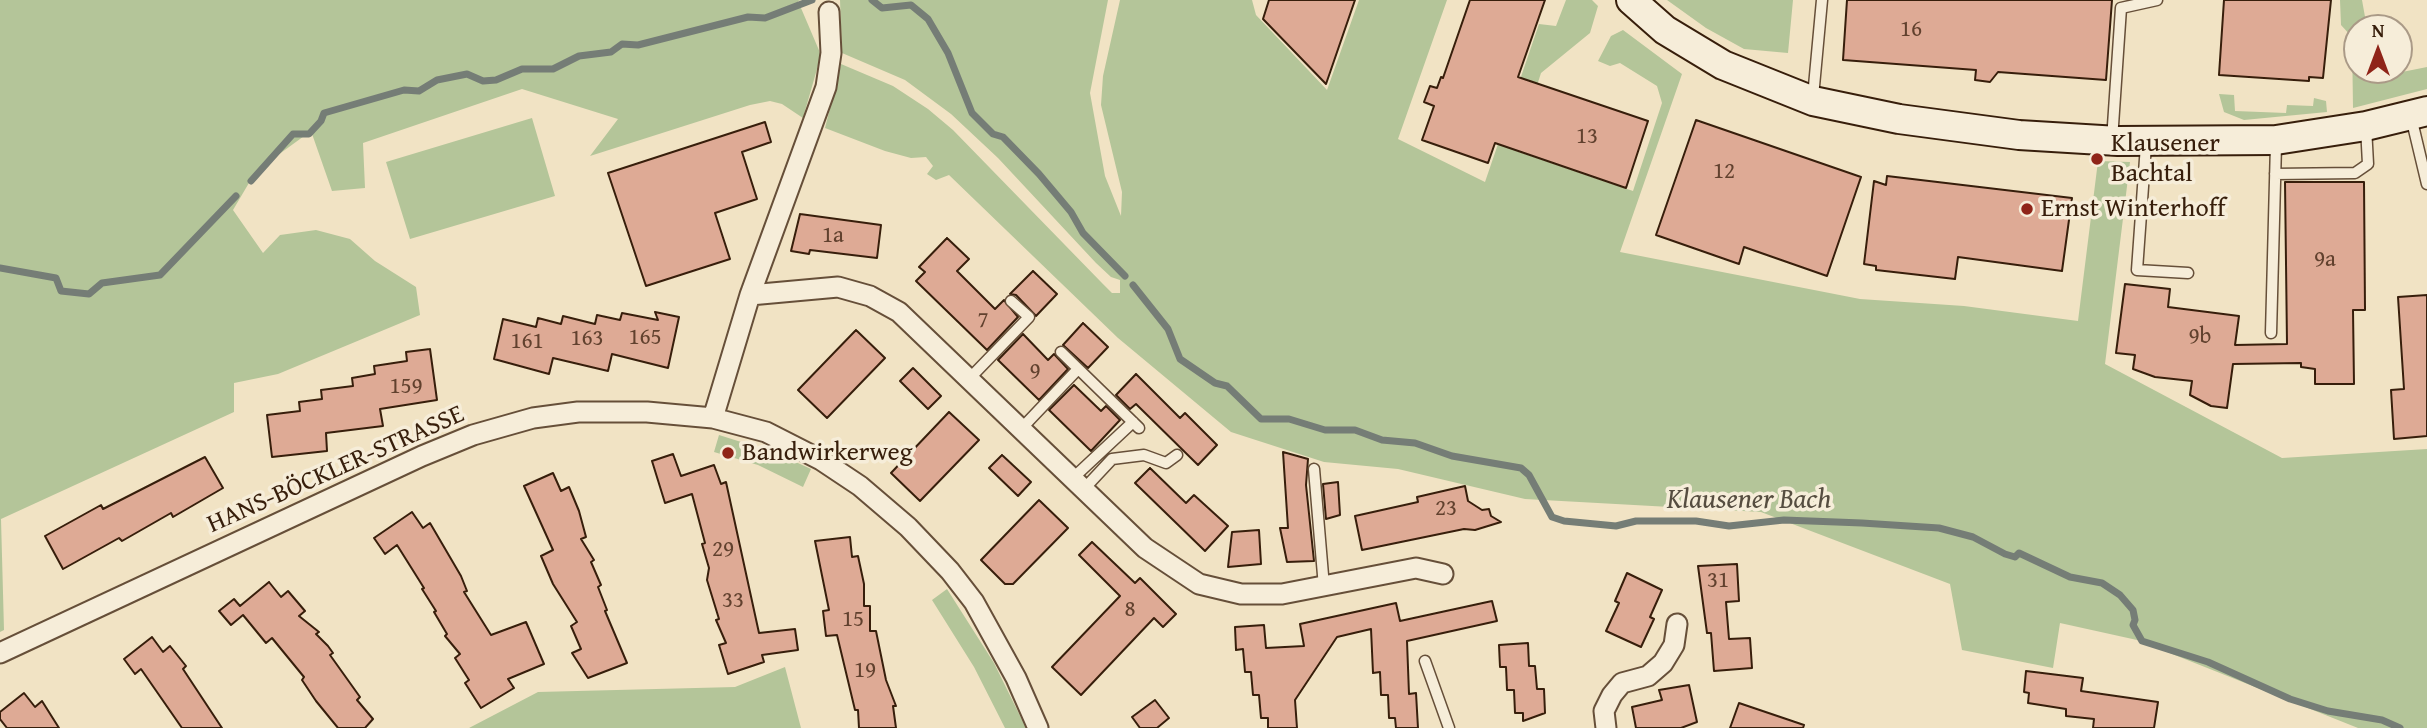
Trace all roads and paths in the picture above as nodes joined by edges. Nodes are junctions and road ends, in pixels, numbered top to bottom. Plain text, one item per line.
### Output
1 (1631, 0) edge
2 (1822, 0) edge
3 (2157, 0) edge
4 (829, 12) dead end
5 (1813, 101) junction
6 (2419, 114) edge
7 (2366, 126) junction
8 (2112, 140) junction
9 (2276, 140) junction
10 (2146, 141) junction
11 (2275, 174) junction
12 (2427, 184) edge
13 (2188, 273) dead end
14 (750, 295) junction
15 (1011, 301) dead end
16 (2272, 333) dead end
17 (1061, 352) dead end
18 (1078, 369) junction
19 (970, 378) junction
20 (713, 418) junction
21 (1021, 429) junction
22 (1177, 455) dead end
23 (1314, 469) dead end
24 (1077, 485) junction
25 (1443, 574) dead end
26 (1324, 587) junction
27 (1676, 624) dead end
28 (0, 653) edge
29 (1425, 661) dead end
30 (1038, 728) edge
31 (1449, 728) edge
32 (1605, 728) edge

1 - 5 street
2 - 5 lane
3 - 8 lane
4 - 14 street
5 - 8 street
6 - 7 street
6 - 12 lane
7 - 9 street
7 - 11 lane
8 - 10 street
9 - 10 street
9 - 11 lane
10 - 13 lane
11 - 16 lane
14 - 19 street
14 - 20 street
15 - 19 lane
17 - 18 lane
18 - 21 lane
18 - 24 lane
19 - 21 street
20 - 28 street, HANS-BÖCKLER-STRASSE
20 - 30 street, HANS-BÖCKLER-STRASSE
21 - 24 street
22 - 24 lane
23 - 26 lane
24 - 26 street
25 - 26 street
27 - 32 street
29 - 31 lane

